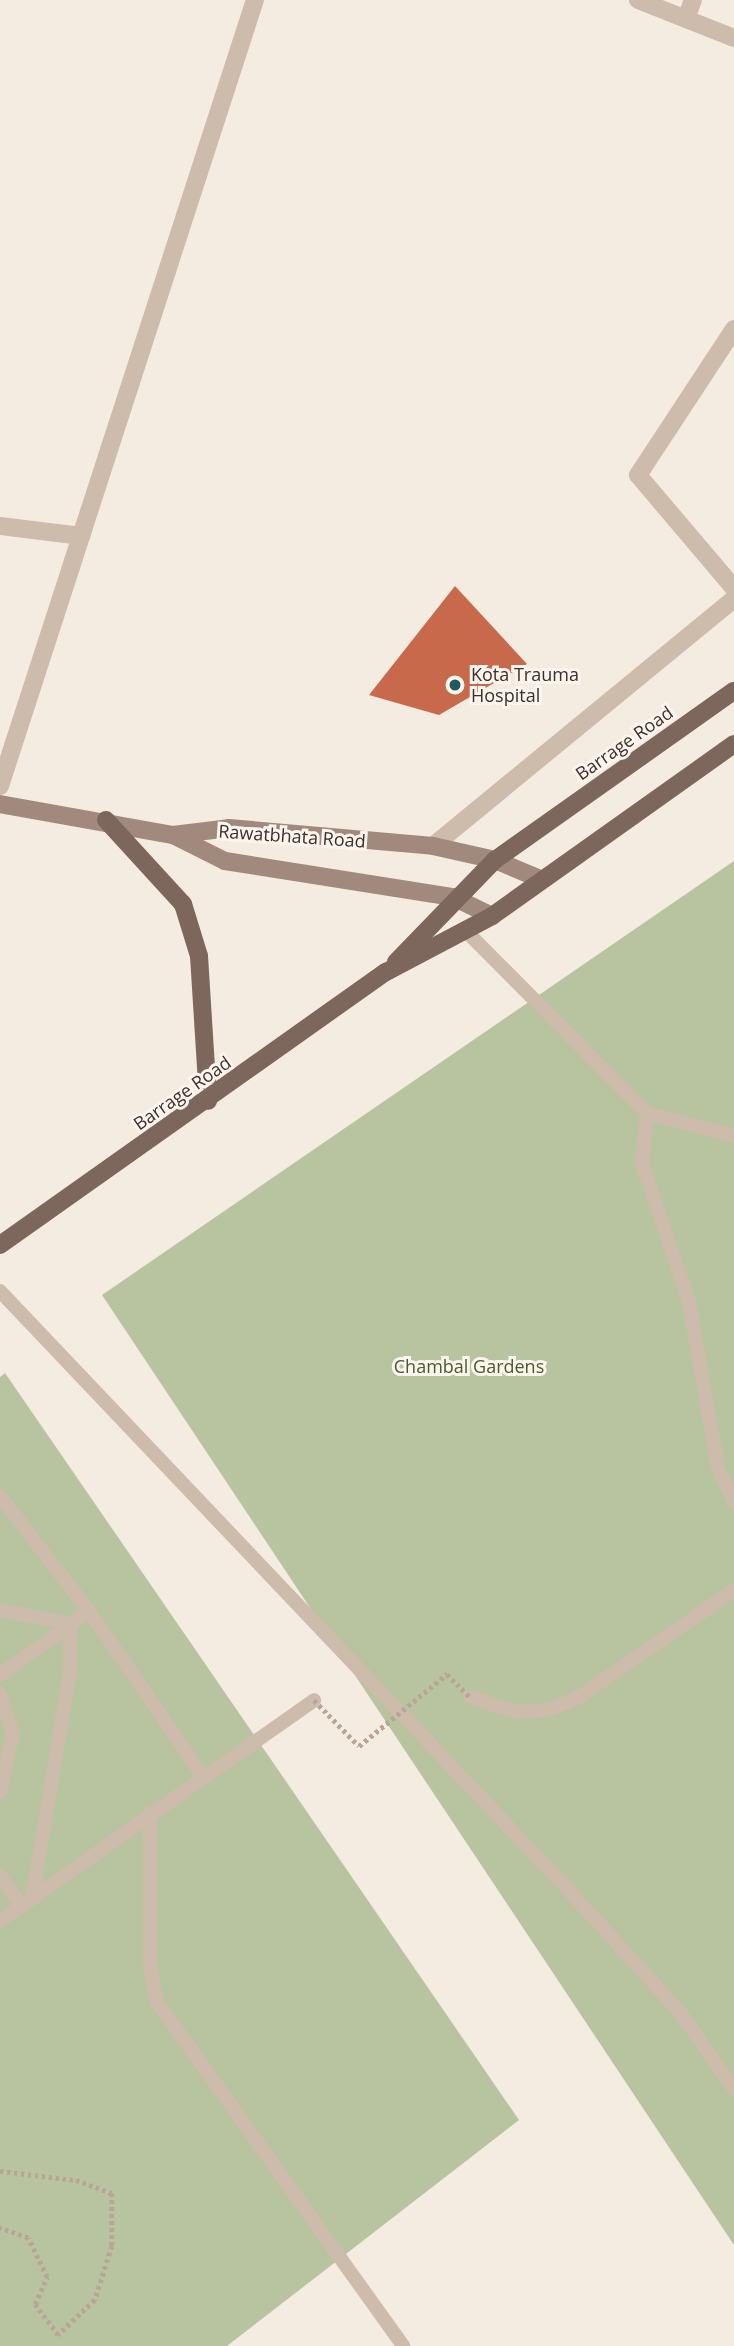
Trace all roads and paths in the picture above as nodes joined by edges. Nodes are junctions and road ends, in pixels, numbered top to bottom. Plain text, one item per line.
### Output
1 (255, 0) edge
2 (638, 0) edge
3 (693, 0) edge
4 (686, 19) junction
5 (734, 38) edge
6 (734, 329) edge
7 (0, 526) edge
8 (81, 536) junction
9 (734, 588) edge
10 (734, 599) edge
11 (734, 691) edge
12 (734, 744) edge
13 (0, 786) edge
14 (0, 804) edge
15 (106, 820) junction
16 (173, 835) junction
17 (433, 846) junction
18 (495, 860) junction
19 (540, 879) junction
20 (453, 897) junction
21 (492, 916) junction
22 (465, 930) junction
23 (386, 972) junction
24 (208, 1101) junction
25 (648, 1113) junction
26 (734, 1136) edge
27 (0, 1245) edge
28 (0, 1291) edge
29 (0, 1496) edge
30 (734, 1503) edge
31 (734, 1590) edge
32 (0, 1610) edge
33 (89, 1611) junction
34 (70, 1624) junction
35 (0, 1675) edge
36 (0, 1694) edge
37 (470, 1697) joint
38 (314, 1700) joint
39 (203, 1776) junction
40 (0, 1792) edge
41 (150, 1813) junction
42 (0, 1876) edge
43 (27, 1902) junction
44 (2, 1917) edge
45 (734, 2089) edge
46 (0, 2171) edge
47 (0, 2228) edge
48 (403, 2346) edge

1 - 8 street
2 - 4 street
3 - 4 street
4 - 5 street
6 - 9 street
7 - 8 street
8 - 13 street
10 - 17 street
11 - 18 main road, Barrage Road
12 - 19 main road, Barrage Road
14 - 15 main road, Rawatbhata Road
15 - 16 main road, Rawatbhata Road
15 - 24 main road
16 - 17 main road, Rawatbhata Road
16 - 20 main road
17 - 18 main road, Rawatbhata Road
18 - 19 main road, Rawatbhata Road
18 - 20 main road, Barrage Road
19 - 21 main road, Barrage Road
20 - 21 main road
20 - 23 main road, Barrage Road
21 - 22 main road, Barrage Road
22 - 23 main road, Barrage Road
22 - 25 lane
23 - 24 main road, Barrage Road
24 - 27 main road, Barrage Road
25 - 26 lane
25 - 30 lane
28 - 45 lane
29 - 33 lane
31 - 37 lane
32 - 34 lane
33 - 34 lane
33 - 39 lane
34 - 35 lane
34 - 43 lane
36 - 40 lane
37 - 38 path, bridge
38 - 39 lane
39 - 41 lane
41 - 43 lane
41 - 48 lane
42 - 43 lane
43 - 44 lane
46 - 47 path

